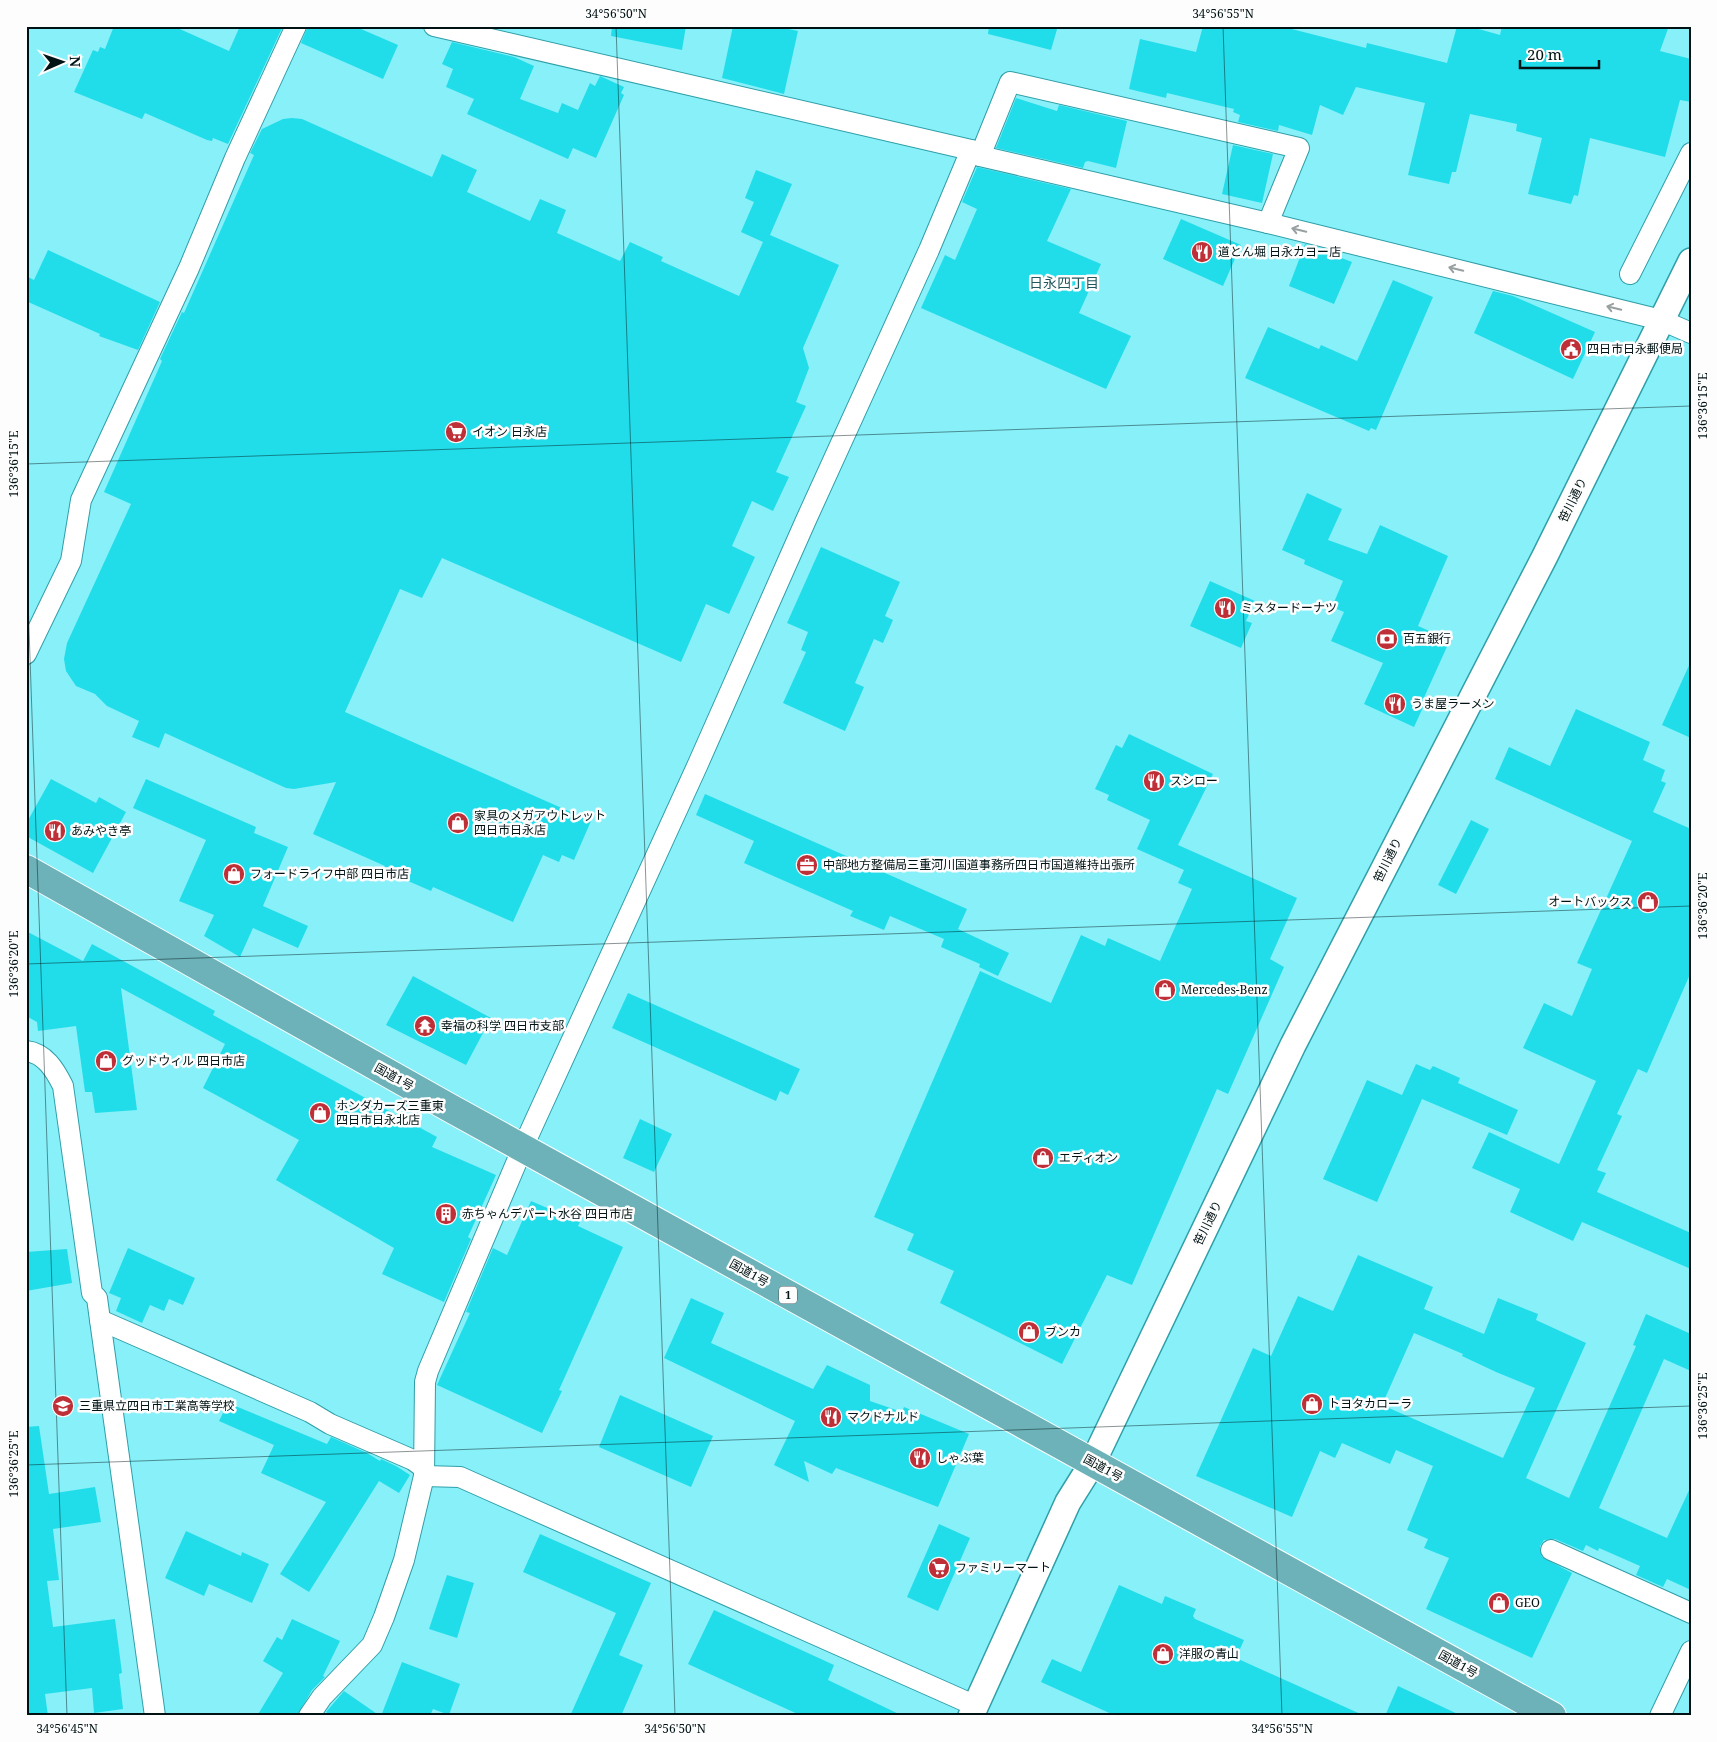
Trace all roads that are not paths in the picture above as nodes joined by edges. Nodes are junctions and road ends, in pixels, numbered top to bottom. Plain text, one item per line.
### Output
1 (296, 26) edge
2 (434, 26) edge
3 (975, 153) junction
4 (1688, 165) edge
5 (1268, 223) junction
6 (1691, 261) edge
7 (1630, 274) dead end
8 (1662, 320) junction
9 (1691, 333) edge
10 (26, 654) edge
11 (26, 869) edge
12 (26, 1051) edge
13 (523, 1147) junction
14 (100, 1320) junction
15 (1093, 1462) junction
16 (424, 1472) junction
17 (1551, 1550) dead end
18 (1691, 1614) edge
19 (1691, 1651) edge
20 (973, 1713) edge
21 (155, 1716) edge
22 (309, 1716) edge
23 (1552, 1716) edge
24 (1660, 1716) edge

1 - 10 street
2 - 3 street
3 - 5 street
3 - 5 street
3 - 13 street
4 - 7 street
8 -> 5 street
6 - 8 street, 笹川通り
8 - 9 street
8 - 15 street, 笹川通り
11 - 13 highway, 国道1号 / 1
12 - 14 street
13 - 15 highway, 国道1号 / 1
13 - 16 street
14 - 16 street
14 - 21 street
15 - 20 street, 笹川通り
15 - 23 highway, 国道1号 / 1
16 - 20 street
16 - 22 street
17 - 18 street
19 - 24 street

